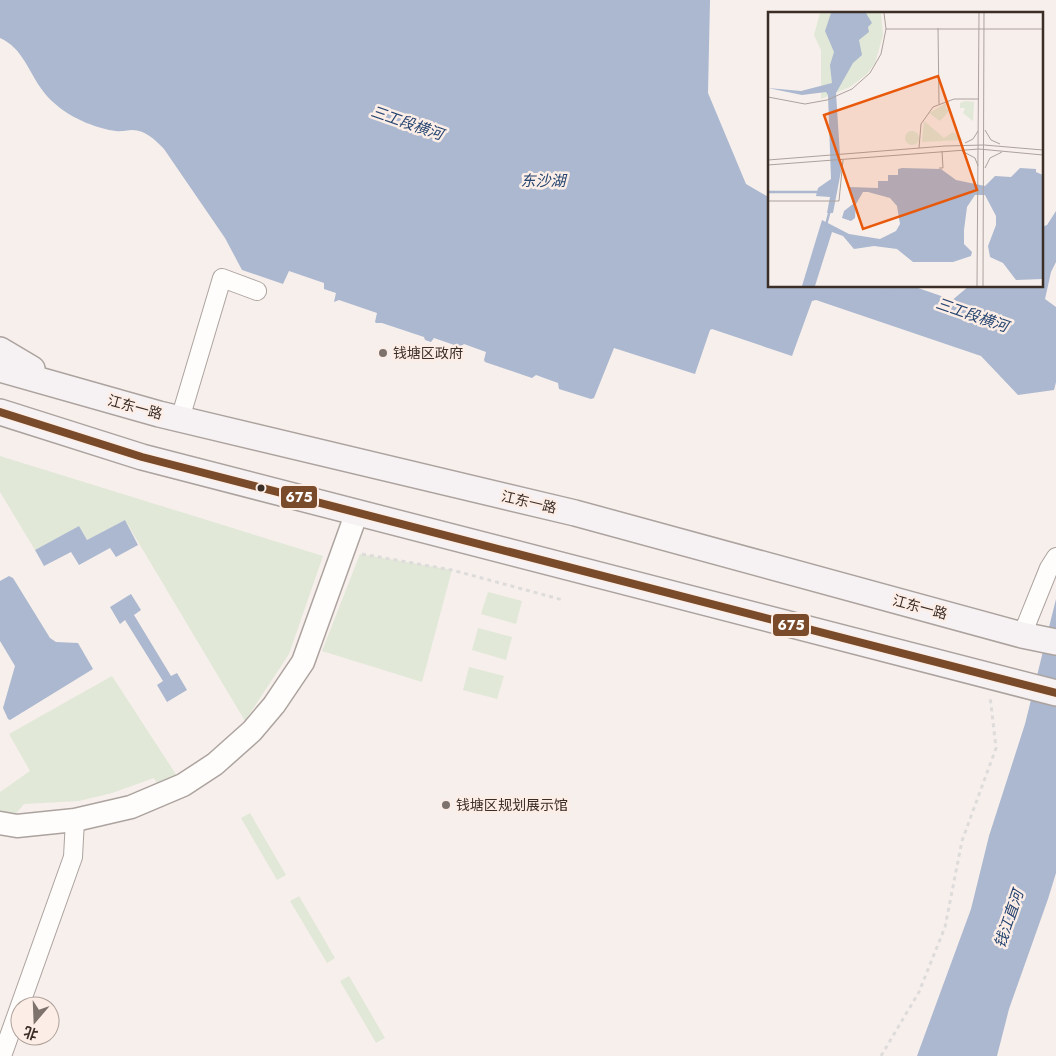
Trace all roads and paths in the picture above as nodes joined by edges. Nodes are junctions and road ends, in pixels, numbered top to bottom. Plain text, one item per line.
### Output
1 (258, 291) dead end
2 (0, 350) edge
3 (0, 369) edge
4 (60, 386) junction
5 (0, 412) edge
6 (180, 419) junction
7 (12, 420) edge
8 (358, 512) junction
9 (343, 552) junction
10 (1056, 557) edge
11 (563, 600) dead end
12 (1040, 639) edge
13 (988, 676) junction
14 (1056, 693) edge
15 (75, 820) junction
16 (0, 823) edge
17 (2, 1056) edge
18 (881, 1056) edge

1 - 6 street
2 - 4 main road
3 - 4 main road, 江东一路
4 - 6 main road, 江东一路
5 - 7 main road
6 - 12 main road, 江东一路
7 - 8 main road
8 - 9 street
8 - 13 main road
9 - 11 path
9 - 15 street
10 - 12 street
13 - 14 main road
13 - 18 path
15 - 16 street
15 - 17 street

